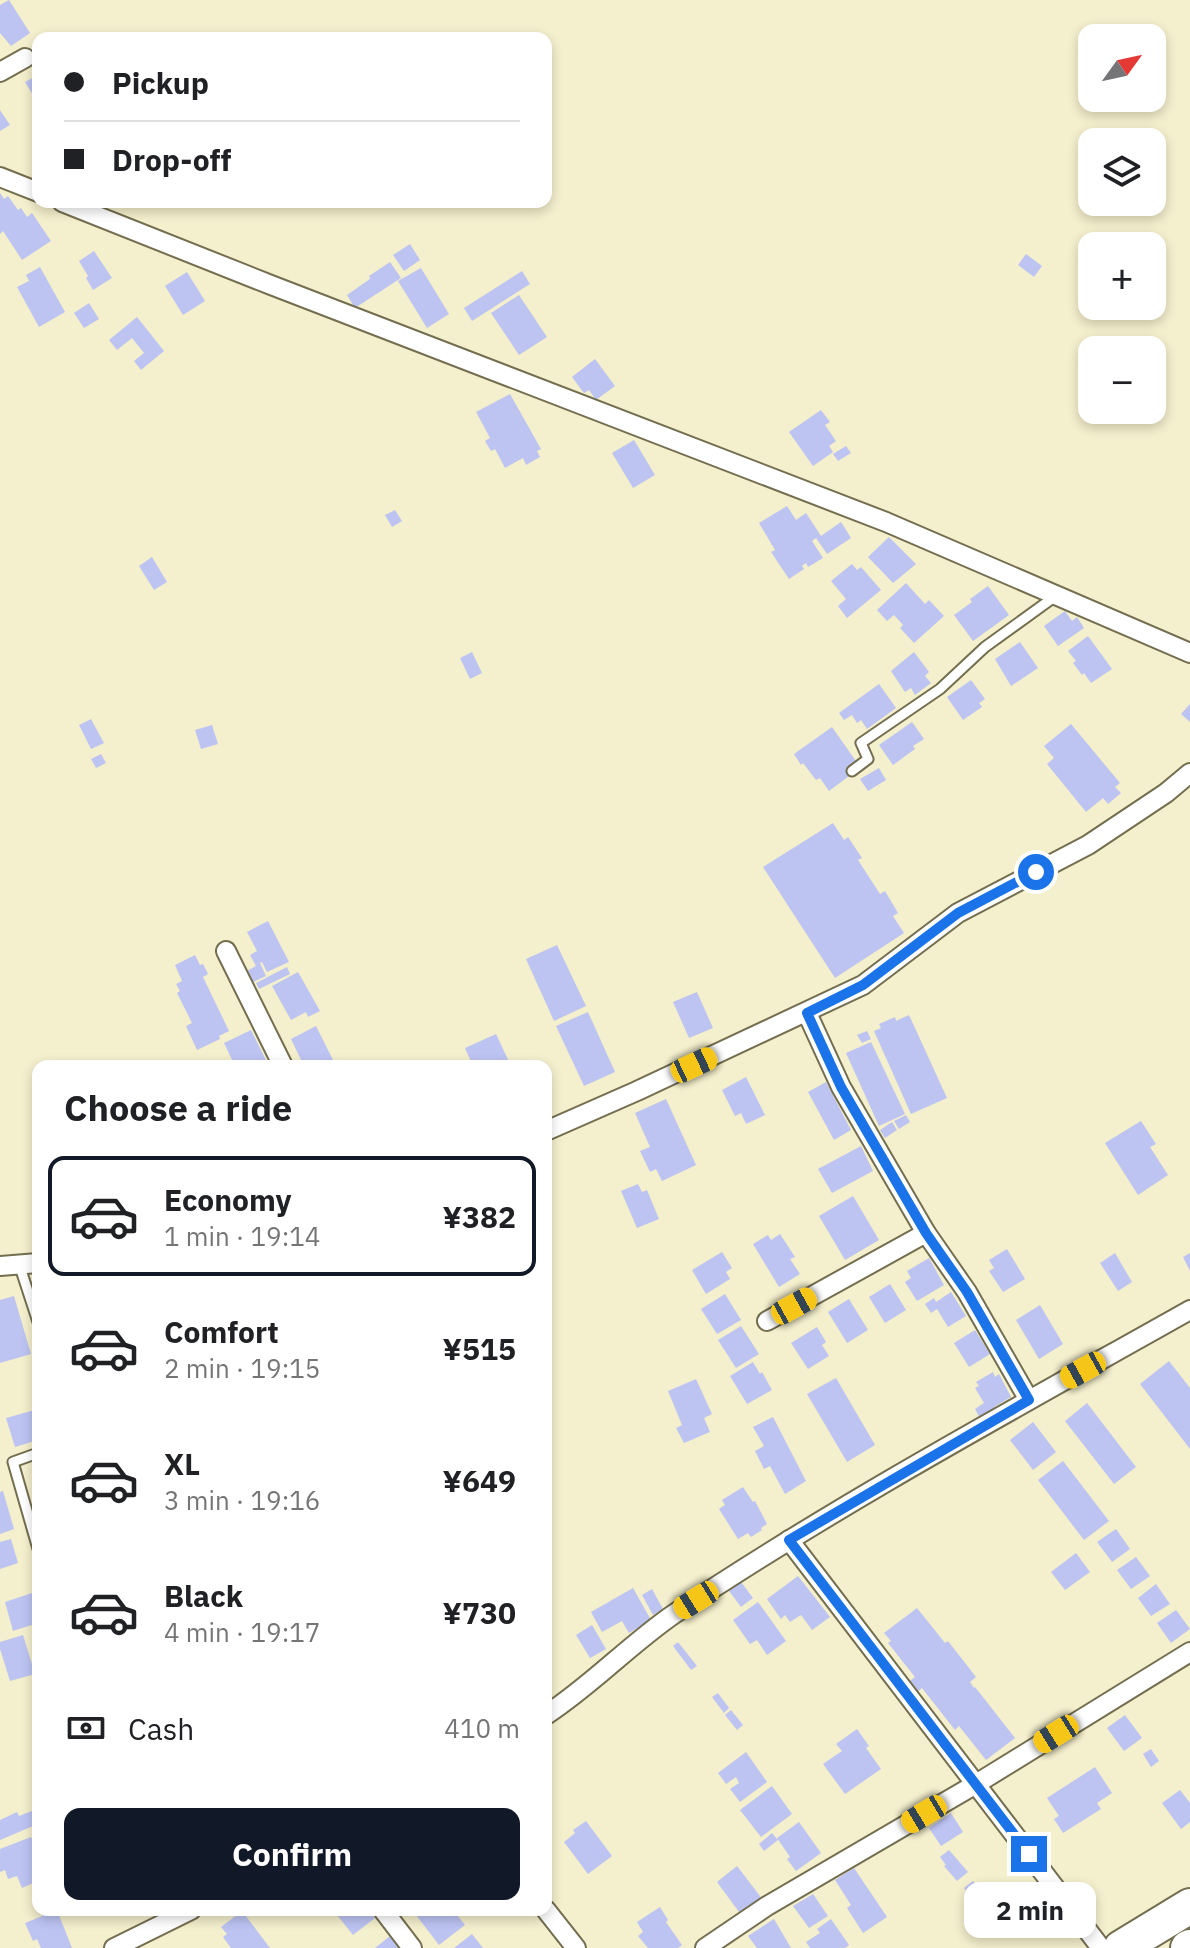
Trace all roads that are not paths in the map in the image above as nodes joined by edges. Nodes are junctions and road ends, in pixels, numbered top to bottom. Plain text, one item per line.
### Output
1 (25, 58) dead end
2 (0, 72) edge
3 (0, 177) edge
4 (32, 190) edge
5 (77, 208) edge
6 (1057, 595) junction
7 (1190, 653) edge
8 (852, 771) dead end
9 (1190, 773) edge
10 (226, 951) dead end
11 (807, 1013) junction
12 (280, 1060) edge
13 (552, 1128) edge
14 (926, 1233) junction
15 (29, 1264) edge
16 (0, 1266) edge
17 (1190, 1310) edge
18 (767, 1321) dead end
19 (1029, 1400) junction
20 (32, 1455) edge
21 (32, 1528) edge
22 (789, 1540) junction
23 (1190, 1652) edge
24 (552, 1711) edge
25 (976, 1784) junction
26 (1190, 1906) edge
27 (179, 1916) edge
28 (388, 1916) edge
29 (551, 1916) edge
30 (114, 1948) edge
31 (412, 1948) edge
32 (576, 1948) edge
33 (706, 1948) edge
34 (1101, 1948) edge
35 (1121, 1948) edge

1 - 2 street
3 - 4 street
5 - 6 street
6 - 7 street
6 - 8 lane
9 - 11 street
10 - 12 street
11 - 13 street
11 - 14 street
14 - 18 street
14 - 19 street
15 - 16 street
17 - 19 street
19 - 22 street
20 - 21 lane
22 - 24 street
22 - 25 street
23 - 25 street
25 - 33 street
25 - 34 street
26 - 35 highway
27 - 30 street
28 - 31 street
29 - 32 street

